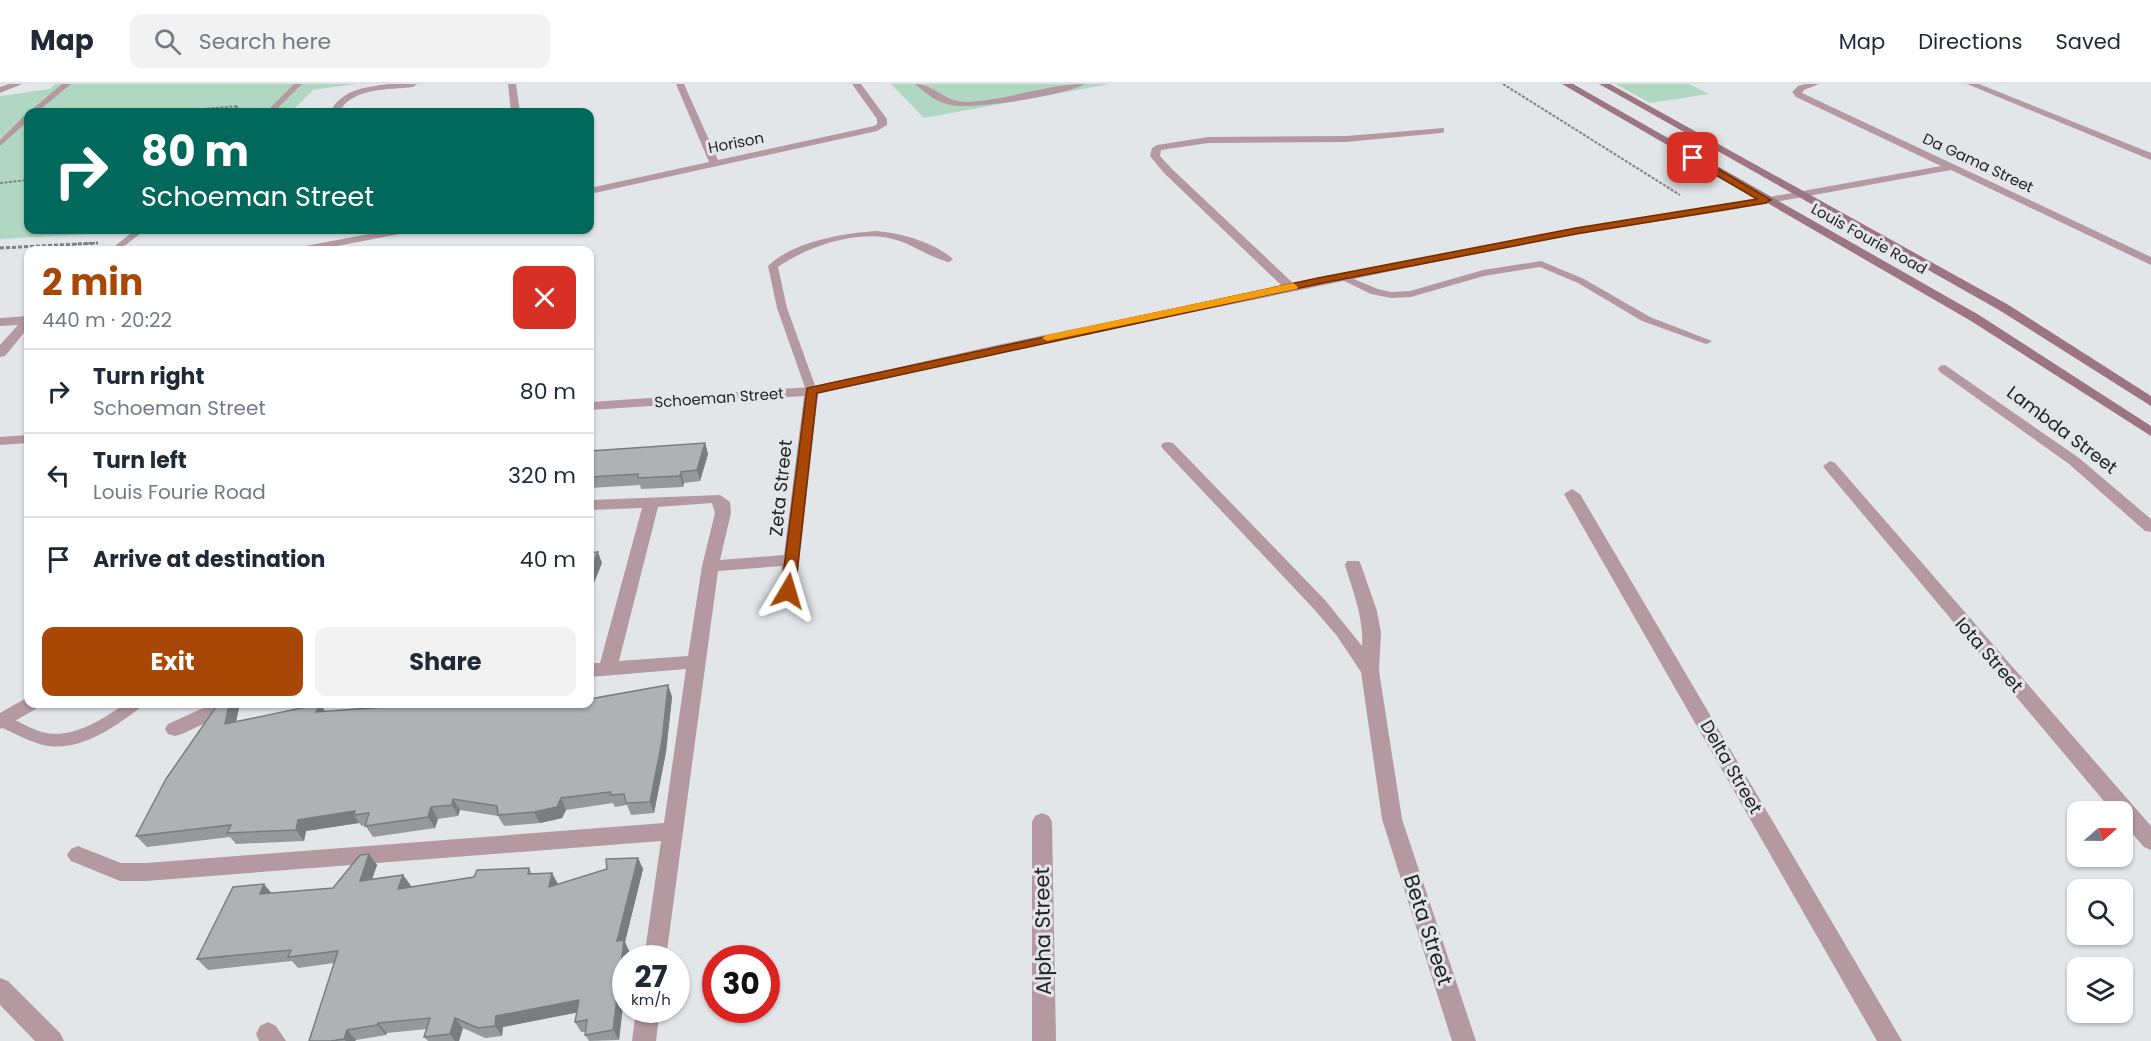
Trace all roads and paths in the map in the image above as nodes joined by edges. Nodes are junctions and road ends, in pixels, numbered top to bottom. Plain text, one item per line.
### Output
1 (18, 84) edge
2 (67, 84) edge
3 (298, 84) edge
4 (413, 84) edge
5 (512, 84) edge
6 (680, 84) edge
7 (855, 84) edge
8 (919, 84) edge
9 (1081, 84) edge
10 (1503, 84) edge
11 (1566, 84) edge
12 (1603, 84) edge
13 (1815, 84) edge
14 (1971, 84) edge
15 (0, 90) edge
16 (38, 108) edge
17 (216, 108) edge
18 (236, 108) edge
19 (274, 108) edge
20 (337, 108) edge
21 (515, 108) edge
22 (24, 121) edge
23 (1441, 130) dead end
24 (0, 144) edge
25 (2151, 157) edge
26 (714, 162) junction
27 (1953, 167) junction
28 (24, 180) edge
29 (0, 183) edge
30 (594, 190) edge
31 (1803, 194) junction
32 (1766, 200) junction
33 (1703, 211) junction
34 (135, 234) edge
35 (384, 234) edge
36 (101, 243) dead end
37 (40, 246) edge
38 (119, 246) edge
39 (321, 246) edge
40 (24, 247) edge
41 (0, 248) edge
42 (948, 259) dead end
43 (2151, 261) edge
44 (1341, 277) junction
45 (1290, 287) junction
46 (24, 320) edge
47 (0, 322) edge
48 (24, 325) edge
49 (1707, 341) dead end
50 (0, 353) edge
51 (1946, 369) dead end
52 (811, 391) junction
53 (2151, 402) edge
54 (594, 406) edge
55 (2151, 432) edge
56 (24, 439) edge
57 (0, 441) edge
58 (1168, 446) dead end
59 (1830, 466) dead end
60 (1572, 494) dead end
61 (651, 503) junction
62 (594, 505) edge
63 (2151, 527) edge
64 (792, 560) junction
65 (1353, 565) dead end
66 (710, 566) junction
67 (788, 591) dead end
68 (697, 662) junction
69 (599, 669) edge
70 (1370, 671) junction
71 (24, 708) edge
72 (128, 708) edge
73 (220, 708) edge
74 (1, 721) edge
75 (175, 729) dead end
76 (1042, 822) dead end
77 (673, 831) junction
78 (2151, 841) edge
79 (78, 855) dead end
80 (657, 945) edge
81 (0, 990) edge
82 (646, 1023) edge
83 (52, 1041) edge
84 (644, 1041) edge
85 (1044, 1041) edge
86 (1464, 1041) edge
87 (1890, 1041) edge

1 - 15 street
2 - 16 lane
3 - 19 lane
4 - 20 street
5 - 21 street
6 - 26 street
7 - 26 street, Horison
8 - 9 lane
10 - 33 path
11 - 32 main road, Louis Fourie Road
12 - 31 main road, Louis Fourie Road
13 - 27 street, Da Gama Street
14 - 25 street
17 - 18 path
22 - 24 lane
23 - 45 street
26 - 30 street, Horison
27 - 31 street, Schoeman Street
27 - 43 street, Da Gama Street
28 - 29 path
31 - 32 street, Schoeman Street
31 - 53 main road, Louis Fourie Road
32 - 33 street, Schoeman Street
32 - 55 main road, Louis Fourie Road
33 - 44 street, Schoeman Street
34 - 38 lane
35 - 39 street
36 - 37 path
40 - 41 path
42 - 52 lane
44 - 45 street, Schoeman Street
44 - 49 lane
45 - 52 street, Schoeman Street
46 - 47 street
48 - 50 street
51 - 63 street, Lambda Street
52 - 54 street, Schoeman Street
52 - 64 street, Zeta Street
56 - 57 street
58 - 70 street
59 - 78 street, Iota Street
60 - 87 street, Delta Street
61 - 62 street
61 - 66 street
61 - 69 street
64 - 66 street
64 - 67 street, Zeta Street
65 - 70 street
66 - 68 street
68 - 69 street
68 - 77 street
70 - 86 street, Beta Street
71 - 74 street
72 - 74 lane
73 - 75 street
76 - 85 street, Alpha Street
77 - 79 street
77 - 80 street
81 - 83 street
82 - 84 street

